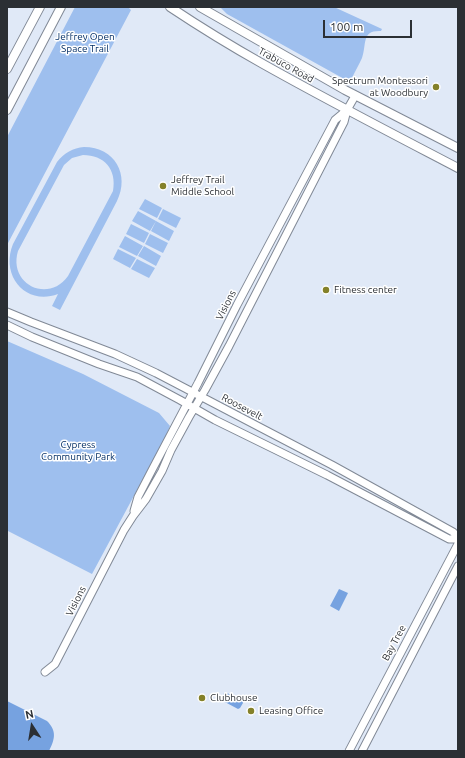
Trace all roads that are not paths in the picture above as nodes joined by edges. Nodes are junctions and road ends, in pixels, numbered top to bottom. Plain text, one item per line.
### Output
1 (40, 7) edge
2 (61, 7) edge
3 (170, 7) edge
4 (200, 7) edge
5 (7, 69) edge
6 (355, 96) junction
7 (7, 110) edge
8 (347, 110) junction
9 (458, 148) edge
10 (458, 168) edge
11 (7, 312) edge
12 (7, 325) edge
13 (193, 392) junction
14 (201, 396) junction
15 (187, 404) junction
16 (194, 408) junction
17 (132, 516) junction
18 (458, 538) edge
19 (458, 544) edge
20 (458, 566) edge
21 (45, 672) dead end
22 (349, 751) edge
23 (362, 751) edge

1 - 5 main road
2 - 7 main road
3 - 8 main road, Trabuco Road
4 - 6 main road, Trabuco Road
6 - 8 street, Visions
6 - 9 main road, Trabuco Road
8 - 10 main road, Trabuco Road
8 - 13 street, Visions
8 - 14 street, Visions
11 - 13 street, Roosevelt
12 - 15 street, Roosevelt
13 - 14 street, Roosevelt
13 - 15 street, Visions
14 - 16 street, Visions
14 - 18 street, Roosevelt
15 - 16 street, Roosevelt
15 - 17 street, Visions
16 - 17 street, Visions
16 - 18 street, Roosevelt
17 - 21 street, Visions
19 - 22 street, Bay Tree
20 - 23 street

